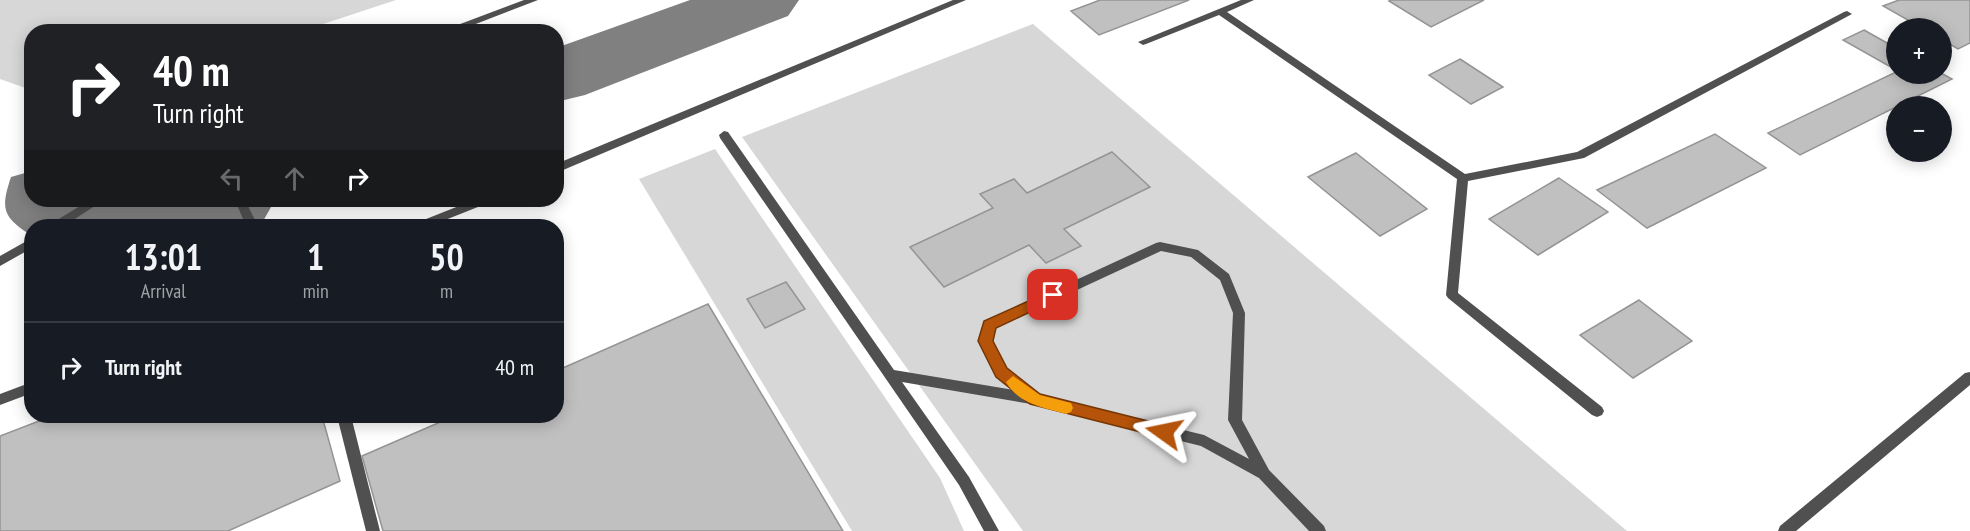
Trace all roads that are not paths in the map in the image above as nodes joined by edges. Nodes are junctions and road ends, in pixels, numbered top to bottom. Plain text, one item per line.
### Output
1 (533, 0) edge
2 (961, 0) edge
3 (1249, 0) edge
4 (1220, 12) junction
5 (1847, 14) dead end
6 (466, 24) edge
7 (1143, 42) dead end
8 (724, 135) dead end
9 (564, 166) edge
10 (1463, 178) junction
11 (87, 207) edge
12 (467, 207) edge
13 (67, 219) edge
14 (437, 219) edge
15 (24, 247) edge
16 (0, 262) edge
17 (889, 374) junction
18 (1970, 377) edge
19 (24, 390) edge
20 (0, 400) edge
21 (1036, 400) junction
22 (1597, 411) dead end
23 (346, 423) edge
24 (1263, 474) junction
25 (373, 531) edge
26 (992, 531) edge
27 (1319, 531) edge
28 (1785, 531) edge

1 - 6 street
2 - 9 street
3 - 4 street
4 - 7 street
4 - 10 street
5 - 10 street
8 - 17 street
10 - 22 street
11 - 13 street
12 - 14 street
15 - 16 street
17 - 21 street
17 - 26 street
18 - 28 street
19 - 20 street
21 - 24 street
21 - 24 street
23 - 25 street
24 - 27 street

